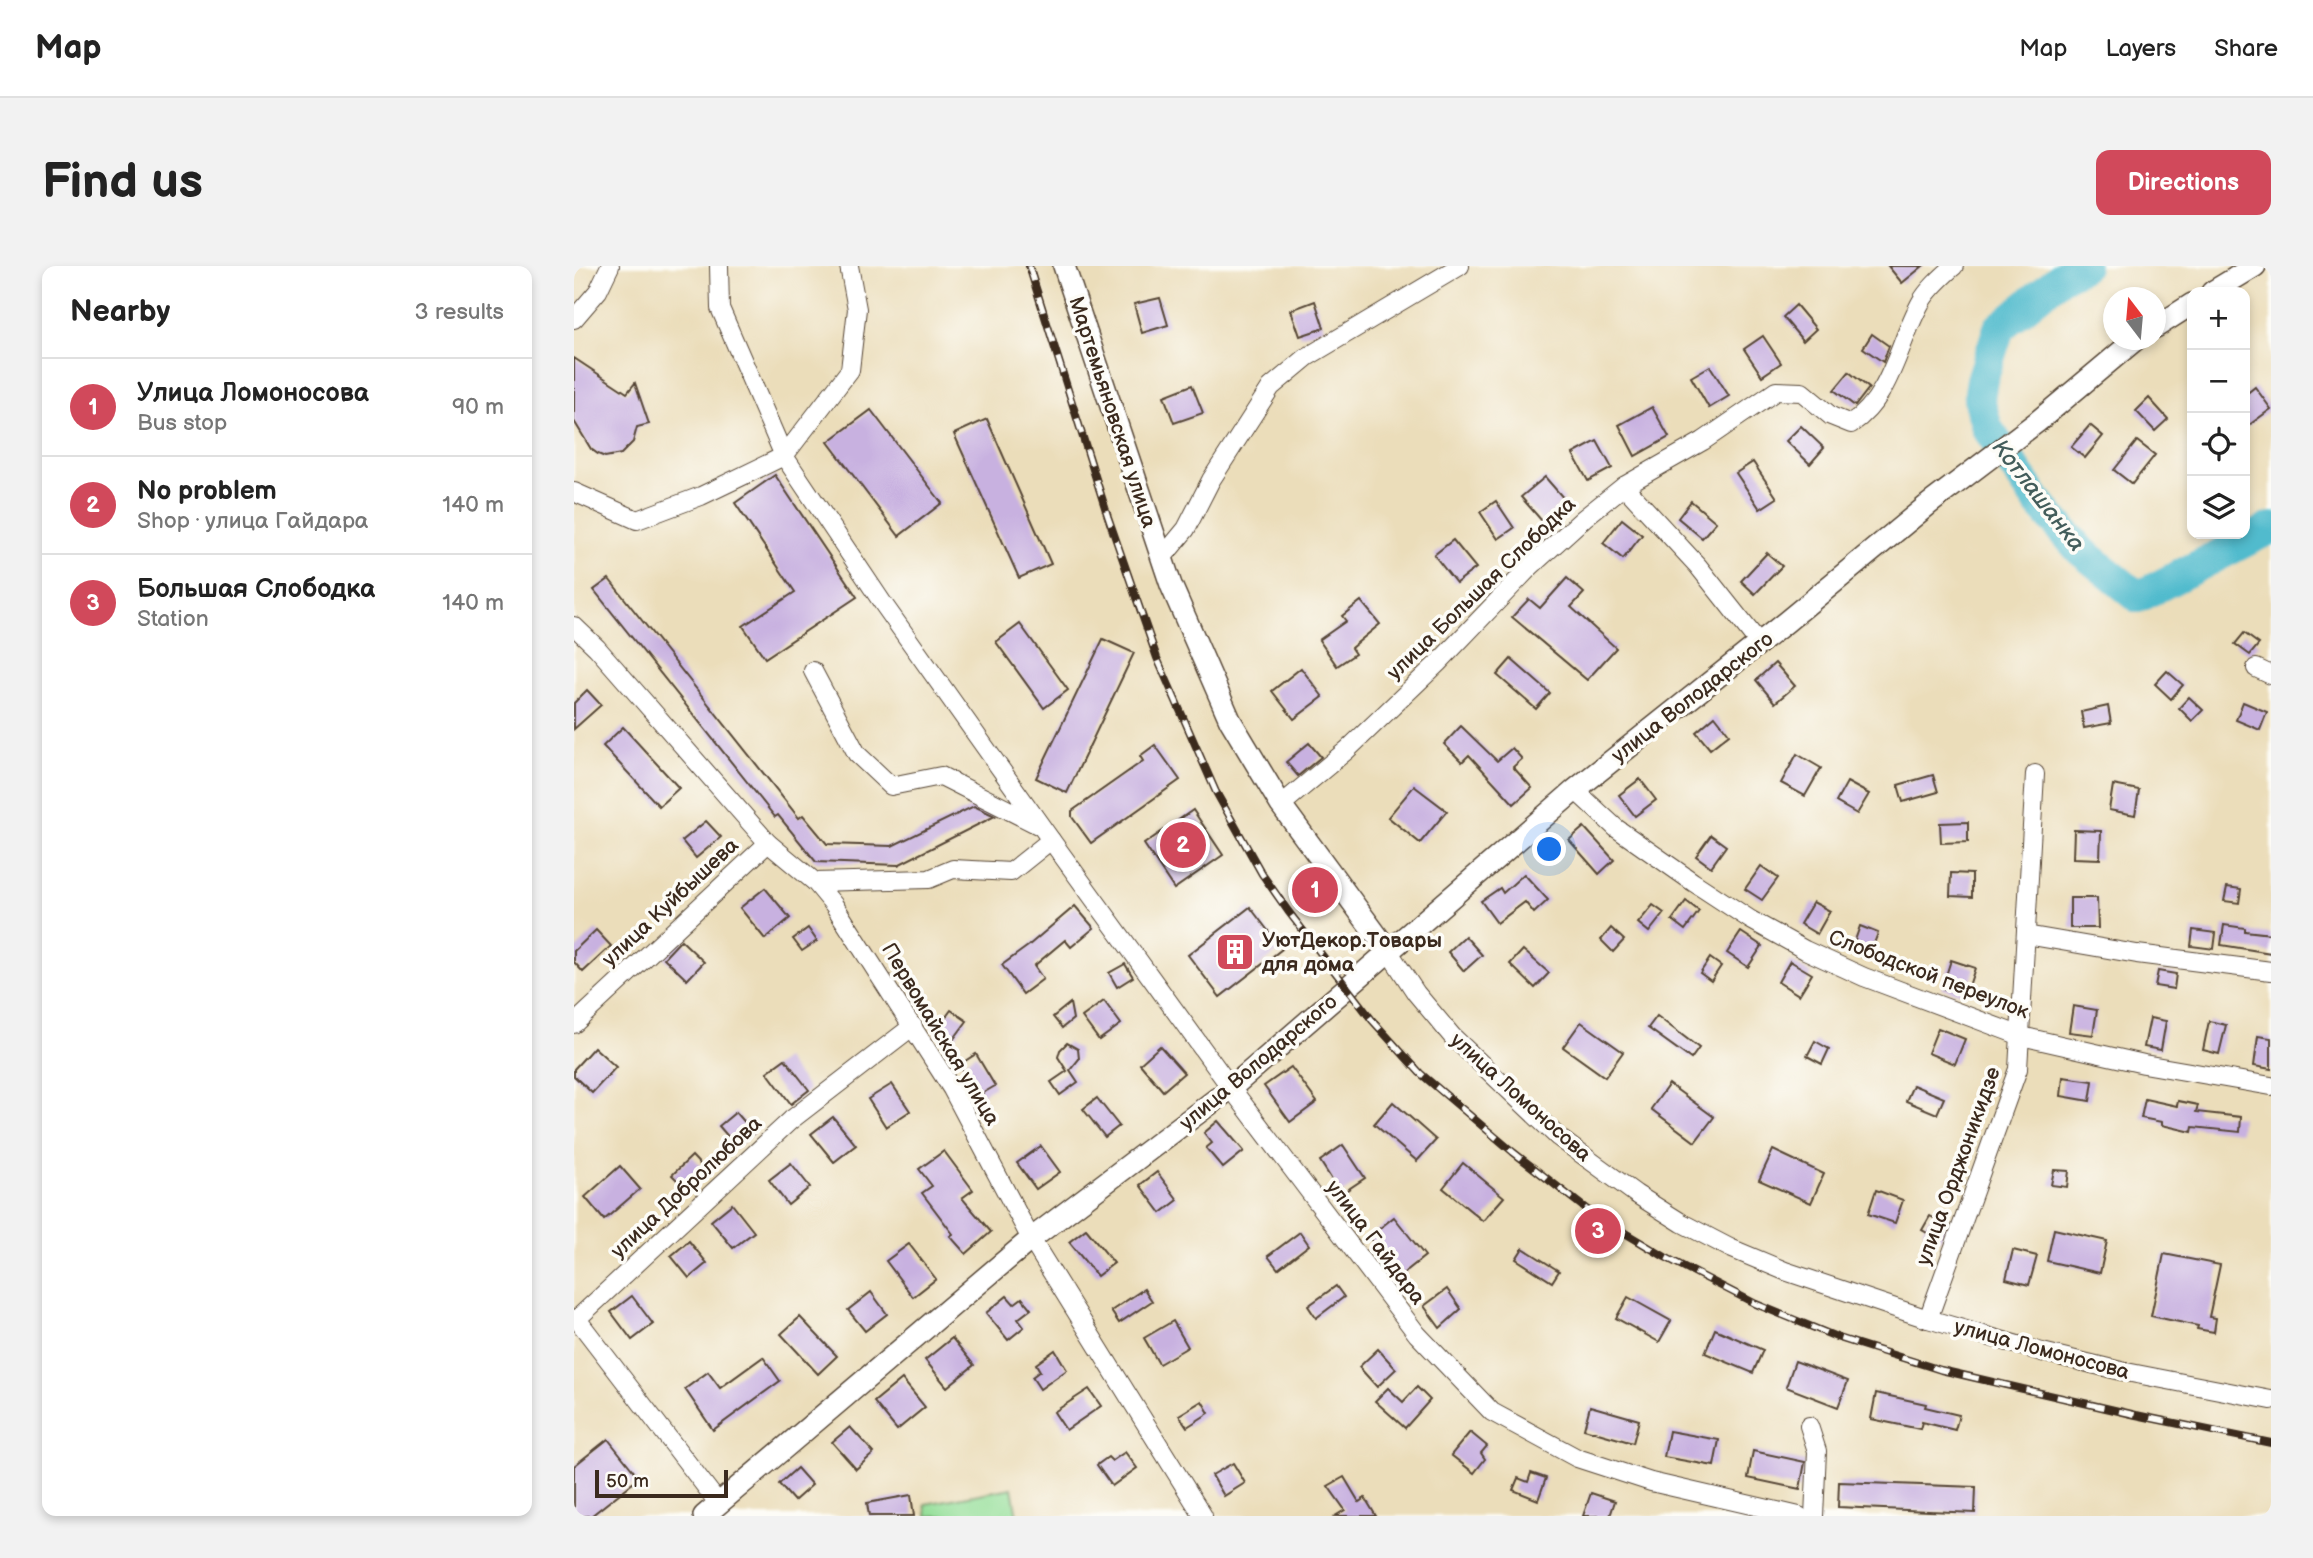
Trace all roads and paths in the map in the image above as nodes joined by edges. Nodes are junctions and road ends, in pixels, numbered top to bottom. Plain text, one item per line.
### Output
1 (610, 266) edge
2 (719, 266) edge
3 (849, 266) edge
4 (1064, 266) edge
5 (1460, 266) edge
6 (1954, 266) edge
7 (2255, 266) edge
8 (2220, 287) edge
9 (2187, 307) edge
10 (574, 318) edge
11 (2166, 320) edge
12 (2123, 350) edge
13 (784, 456) junction
14 (1624, 486) junction
15 (574, 492) edge
16 (1162, 558) junction
17 (574, 626) edge
18 (1759, 643) junction
19 (813, 671) dead end
20 (2035, 774) dead end
21 (1574, 790) junction
22 (1281, 805) junction
23 (1046, 833) junction
24 (768, 843) junction
25 (815, 882) junction
26 (2026, 935) junction
27 (1389, 952) junction
28 (2271, 971) edge
29 (577, 1014) edge
30 (913, 1026) junction
31 (2021, 1036) junction
32 (2271, 1086) edge
33 (1231, 1088) junction
34 (1031, 1239) junction
35 (1928, 1319) junction
36 (2271, 1400) edge
37 (1809, 1426) dead end
38 (712, 1510) edge
39 (1203, 1516) edge
40 (1799, 1516) edge
41 (1814, 1516) edge

1 - 10 street
2 - 13 street, улица Гайдара
3 - 13 street
4 - 16 main road, Мартемьяновская улица
5 - 16 street
6 - 14 street, улица Большая Слободка
7 - 8 main road
9 - 11 main road
12 - 18 main road, улица Володарского
13 - 15 street
13 - 23 street, улица Гайдара
14 - 18 street
14 - 22 street, улица Большая Слободка
16 - 22 main road, улица Ломоносова
17 - 24 street, Первомайская улица
18 - 21 main road, улица Володарского
19 - 23 street
20 - 26 street, улица Орджоникидзе
21 - 27 main road, улица Володарского
21 - 31 street, Слободской переулок
22 - 27 main road, улица Ломоносова
23 - 25 street
23 - 33 street, улица Гайдара
24 - 25 street, Первомайская улица
24 - 29 street, улица Куйбышева
25 - 30 street, Первомайская улица
26 - 28 street
26 - 31 street, улица Орджоникидзе
27 - 33 main road, улица Володарского
27 - 35 street, улица Ломоносова
30 - 34 street, Первомайская улица
30 - 38 street, улица Добролюбова
31 - 32 street, Слободской переулок
31 - 35 street, улица Орджоникидзе
33 - 34 main road, улица Володарского
33 - 40 street, улица Гайдара
34 - 38 main road, улица Володарского
34 - 39 street, Первомайская улица
35 - 36 street, улица Ломоносова
37 - 41 street

